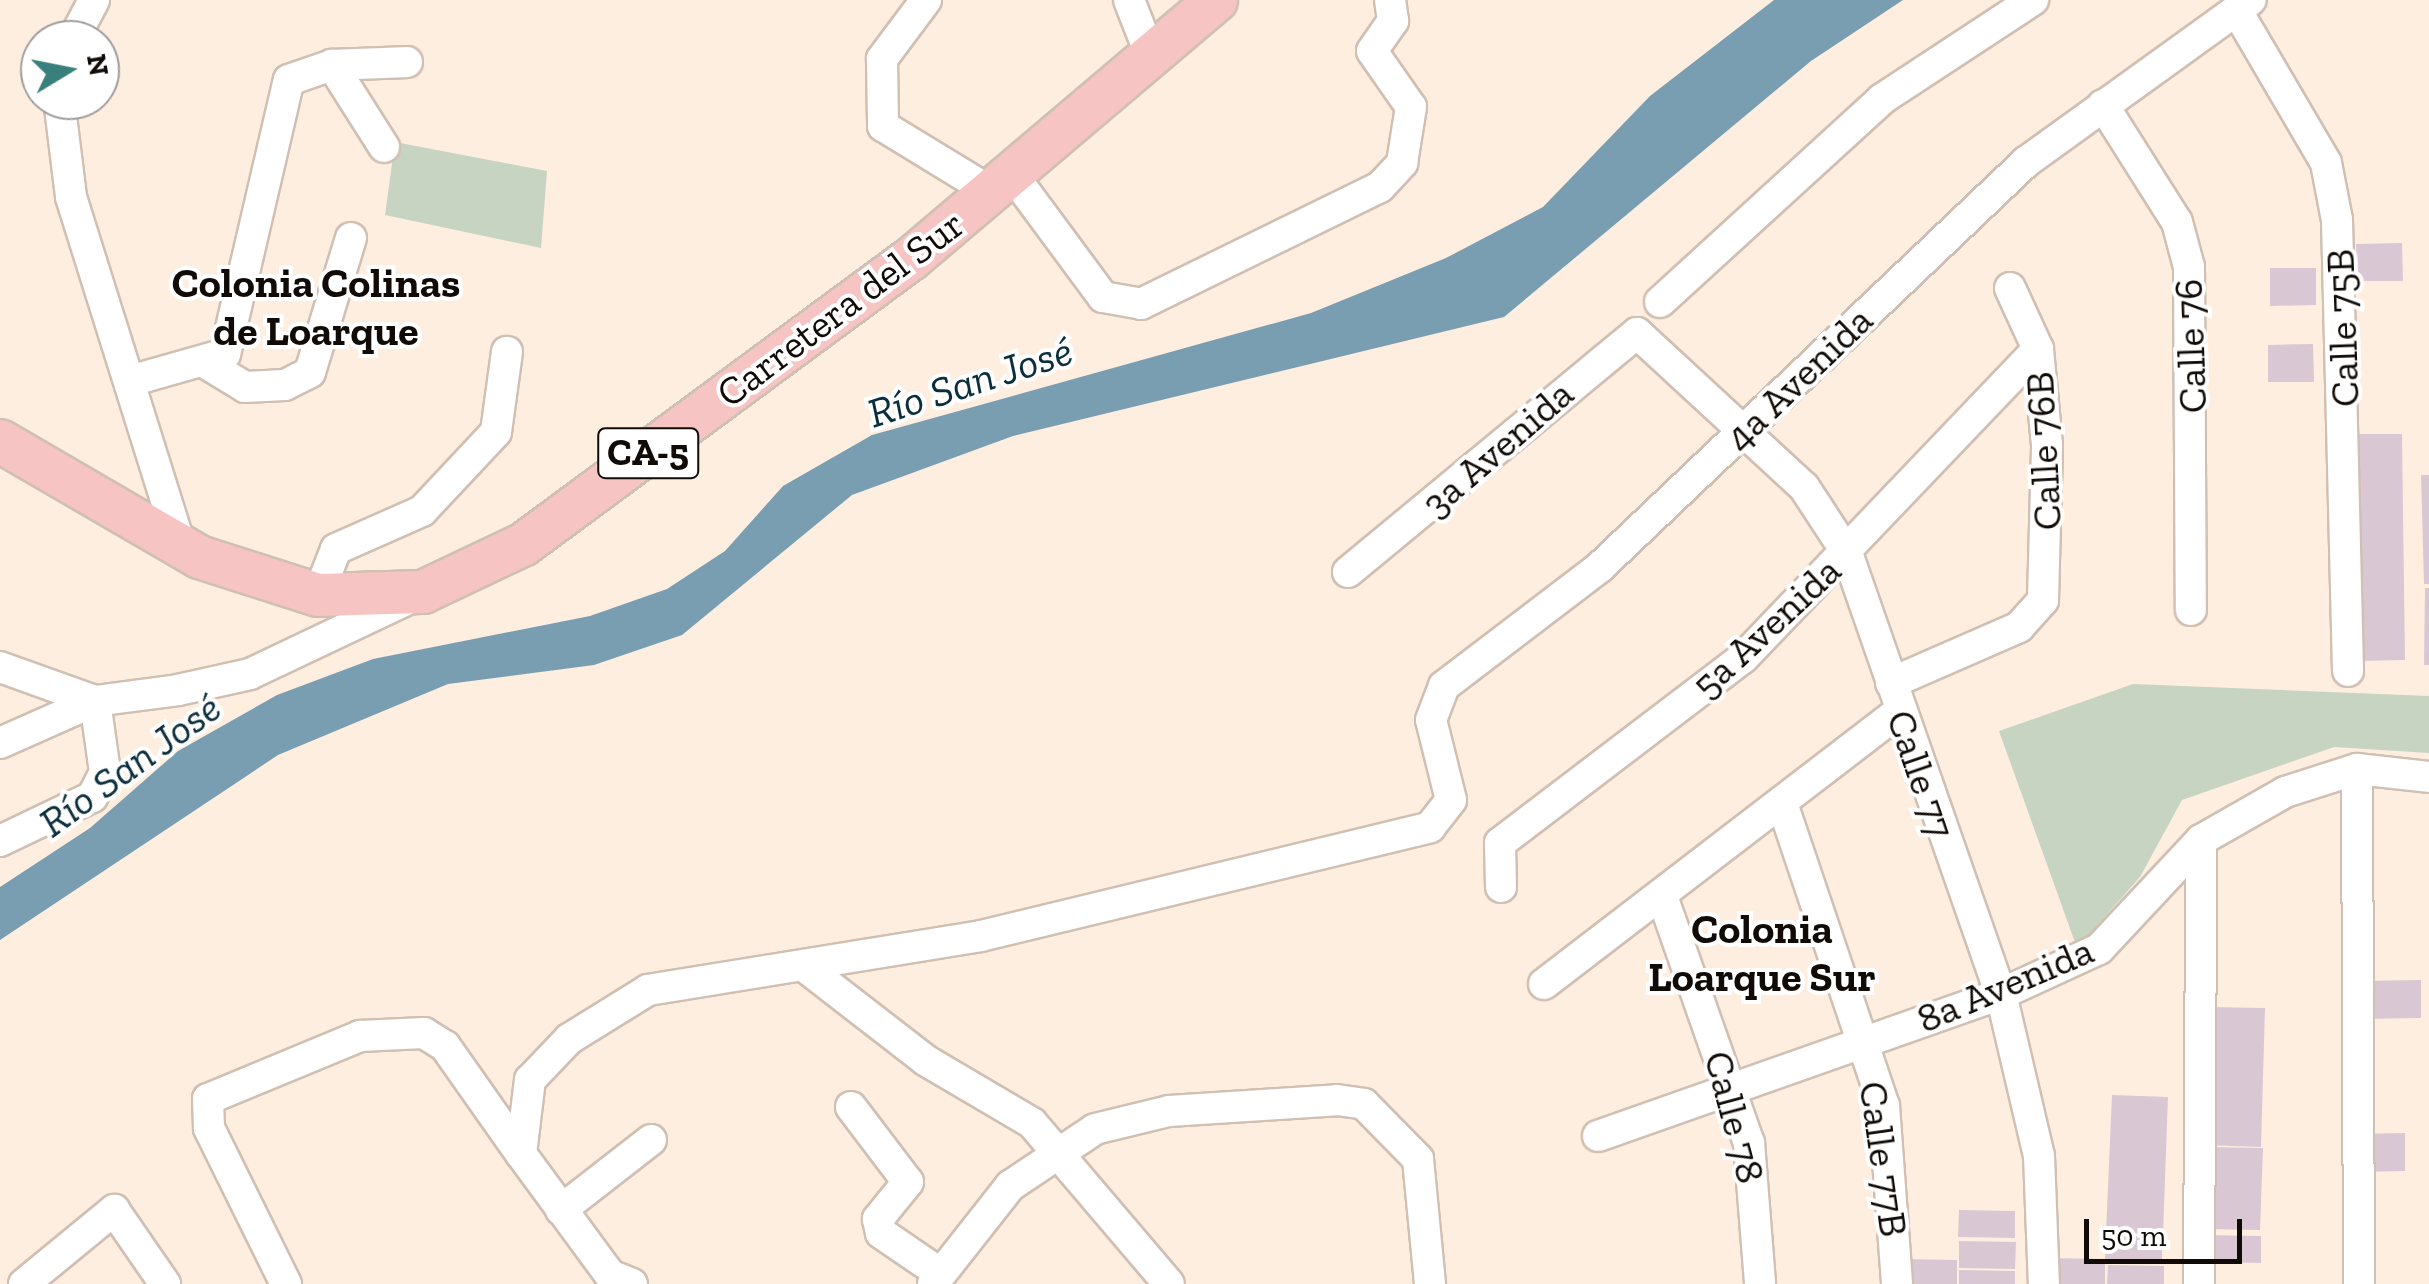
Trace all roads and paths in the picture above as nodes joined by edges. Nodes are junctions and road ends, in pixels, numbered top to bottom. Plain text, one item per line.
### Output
1 (926, 0) edge
2 (1129, 0) edge
3 (1216, 0) edge
4 (1390, 0) edge
5 (2033, 0) edge
6 (2244, 6) edge
7 (1151, 56) junction
8 (407, 62) dead end
9 (332, 65) junction
10 (2103, 105) junction
11 (61, 120) edge
12 (384, 147) dead end
13 (1001, 183) junction
14 (351, 238) dead end
15 (2010, 288) dead end
16 (1660, 302) dead end
17 (1648, 336) joint
18 (2038, 349) junction
19 (507, 352) dead end
20 (207, 364) junction
21 (130, 382) junction
22 (1744, 431) junction
23 (8, 442) edge
24 (180, 547) junction
25 (1847, 553) junction
26 (1348, 572) dead end
27 (424, 592) junction
28 (318, 595) junction
29 (2190, 610) dead end
30 (0, 667) edge
31 (2348, 671) dead end
32 (1895, 697) junction
33 (95, 701) junction
34 (0, 743) edge
35 (2357, 769) junction
36 (2429, 777) edge
37 (1784, 809) junction
38 (2201, 840) junction
39 (0, 841) edge
40 (1501, 887) dead end
41 (1663, 898) junction
42 (804, 966) junction
43 (1544, 984) dead end
44 (2001, 994) junction
45 (1864, 1042) junction
46 (1734, 1085) junction
47 (851, 1107) dead end
48 (1598, 1136) dead end
49 (651, 1140) dead end
50 (1056, 1152) junction
51 (521, 1154) junction
52 (561, 1210) junction
53 (936, 1278) edge
54 (616, 1281) edge
55 (24, 1284) edge
56 (166, 1284) edge
57 (286, 1284) edge
58 (1168, 1284) edge
59 (1430, 1284) edge
60 (1760, 1284) edge
61 (1898, 1284) edge
62 (2044, 1284) edge
63 (2199, 1284) edge
64 (2359, 1284) edge

1 - 13 street
2 - 7 street
3 - 7 highway, Carretera del Sur / CA-5
4 - 13 street
5 - 16 street
6 - 10 street, 4a Avenida
6 - 31 street, Calle 75B
7 - 13 highway, Carretera del Sur / CA-5
8 - 9 street
9 - 12 street
9 - 20 street
10 - 22 street, 4a Avenida
10 - 29 street, Calle 76
11 - 21 street
13 - 27 highway, Carretera del Sur / CA-5
14 - 20 street
15 - 18 street, Calle 76B
17 - 22 street, Calle 77
17 - 26 street, 3a Avenida
18 - 25 street, 5a Avenida
18 - 32 street, Calle 76B
19 - 28 street
20 - 21 street
21 - 24 street
22 - 25 street, Calle 77
22 - 42 street, 4a Avenida
23 - 24 highway, Carretera del Sur / CA-5
24 - 28 highway, Carretera del Sur / CA-5
25 - 32 street, Calle 77
25 - 40 street, 5a Avenida
27 - 28 highway, Carretera del Sur / CA-5
27 - 33 street
30 - 33 street
32 - 37 street
32 - 44 street, Calle 77
33 - 34 street
33 - 39 street
35 - 36 street, 8a Avenida
35 - 38 street, 8a Avenida
35 - 64 street
37 - 41 street
37 - 45 street, Calle 77B
38 - 44 street, 8a Avenida
38 - 63 street
41 - 43 street
41 - 46 street, Calle 78
42 - 50 street
42 - 51 street
44 - 45 street, 8a Avenida
44 - 62 street, Calle 77
45 - 46 street, 8a Avenida
45 - 61 street, Calle 77B
46 - 48 street, 8a Avenida
46 - 60 street, Calle 78
47 - 53 street
49 - 52 street
50 - 53 street
50 - 58 street
50 - 59 street
51 - 52 street
51 - 57 street
52 - 54 street
55 - 56 street

